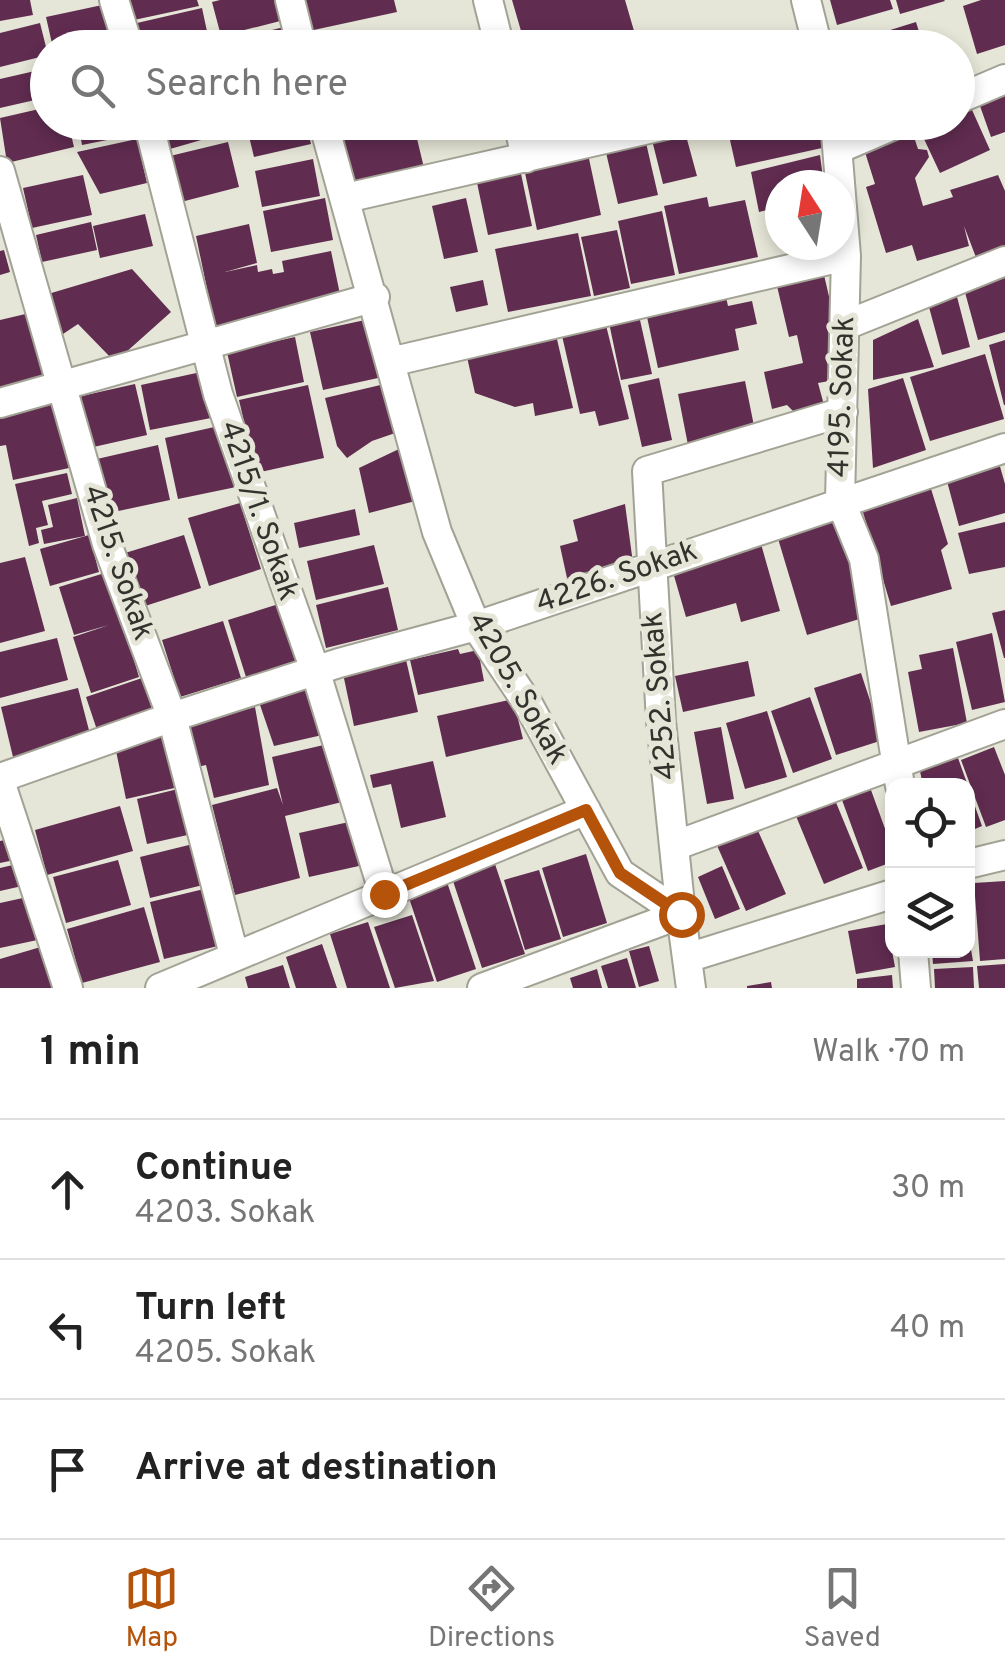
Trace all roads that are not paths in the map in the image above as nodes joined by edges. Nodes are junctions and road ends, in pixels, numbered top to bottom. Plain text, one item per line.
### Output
1 (114, 0) edge
2 (290, 0) edge
3 (488, 0) edge
4 (806, 0) edge
5 (123, 30) edge
6 (298, 30) edge
7 (496, 30) edge
8 (814, 30) edge
9 (1005, 79) edge
10 (975, 92) edge
11 (153, 140) edge
12 (329, 140) edge
13 (522, 140) edge
14 (602, 140) edge
15 (836, 140) edge
16 (526, 158) junction
17 (839, 170) edge
18 (0, 171) edge
19 (346, 198) junction
20 (829, 260) edge
21 (846, 260) edge
22 (1005, 261) edge
23 (375, 297) junction
24 (846, 325) junction
25 (205, 345) junction
26 (390, 362) junction
27 (61, 386) junction
28 (0, 403) edge
29 (843, 412) junction
30 (1004, 452) edge
31 (840, 500) junction
32 (651, 566) junction
33 (476, 626) junction
34 (316, 673) junction
35 (172, 717) junction
36 (1005, 724) edge
37 (898, 774) edge
38 (0, 780) edge
39 (586, 810) junction
40 (674, 846) junction
41 (1005, 854) edge
42 (975, 862) edge
43 (384, 894) junction
44 (885, 896) edge
45 (681, 914) junction
46 (234, 955) junction
47 (687, 958) junction
48 (914, 958) edge
49 (68, 988) edge
50 (160, 988) edge
51 (482, 988) edge
52 (691, 988) edge
53 (916, 988) edge

1 - 5 street
2 - 6 street
3 - 7 street
4 - 8 street
9 - 10 street
11 - 25 street, 4215/1. Sokak
12 - 19 street, 4205. Sokak
13 - 16 street
14 - 16 street
15 - 17 street, 4195. Sokak
16 - 19 street
18 - 27 street, 4215. Sokak
19 - 23 street, 4205. Sokak
20 - 26 street
21 - 24 street, 4195. Sokak
22 - 24 street
23 - 25 street
23 - 26 street, 4205. Sokak
24 - 29 street, 4195. Sokak
25 - 27 street
25 - 34 street, 4215/1. Sokak
26 - 33 street, 4205. Sokak
27 - 28 street
27 - 35 street, 4215. Sokak
29 - 31 street, 4195. Sokak
29 - 32 street, 4252. Sokak
30 - 31 street, 4226. Sokak
31 - 32 street, 4226. Sokak
31 - 37 street, 4195. Sokak
32 - 33 street, 4226. Sokak
32 - 40 street, 4252. Sokak
33 - 34 street, 4226. Sokak
33 - 39 street, 4205. Sokak
34 - 35 street, 4226. Sokak
34 - 43 street, 4215/1. Sokak
35 - 38 street, 4226. Sokak
35 - 46 street, 4215. Sokak
36 - 37 street
37 - 40 street
38 - 49 street
39 - 43 street
39 - 45 street, 4205. Sokak
40 - 45 street, 4252. Sokak
41 - 42 street
43 - 46 street
44 - 47 street
45 - 47 street, 4252. Sokak
45 - 51 street
46 - 50 street
47 - 52 street, 4252. Sokak
48 - 53 street

